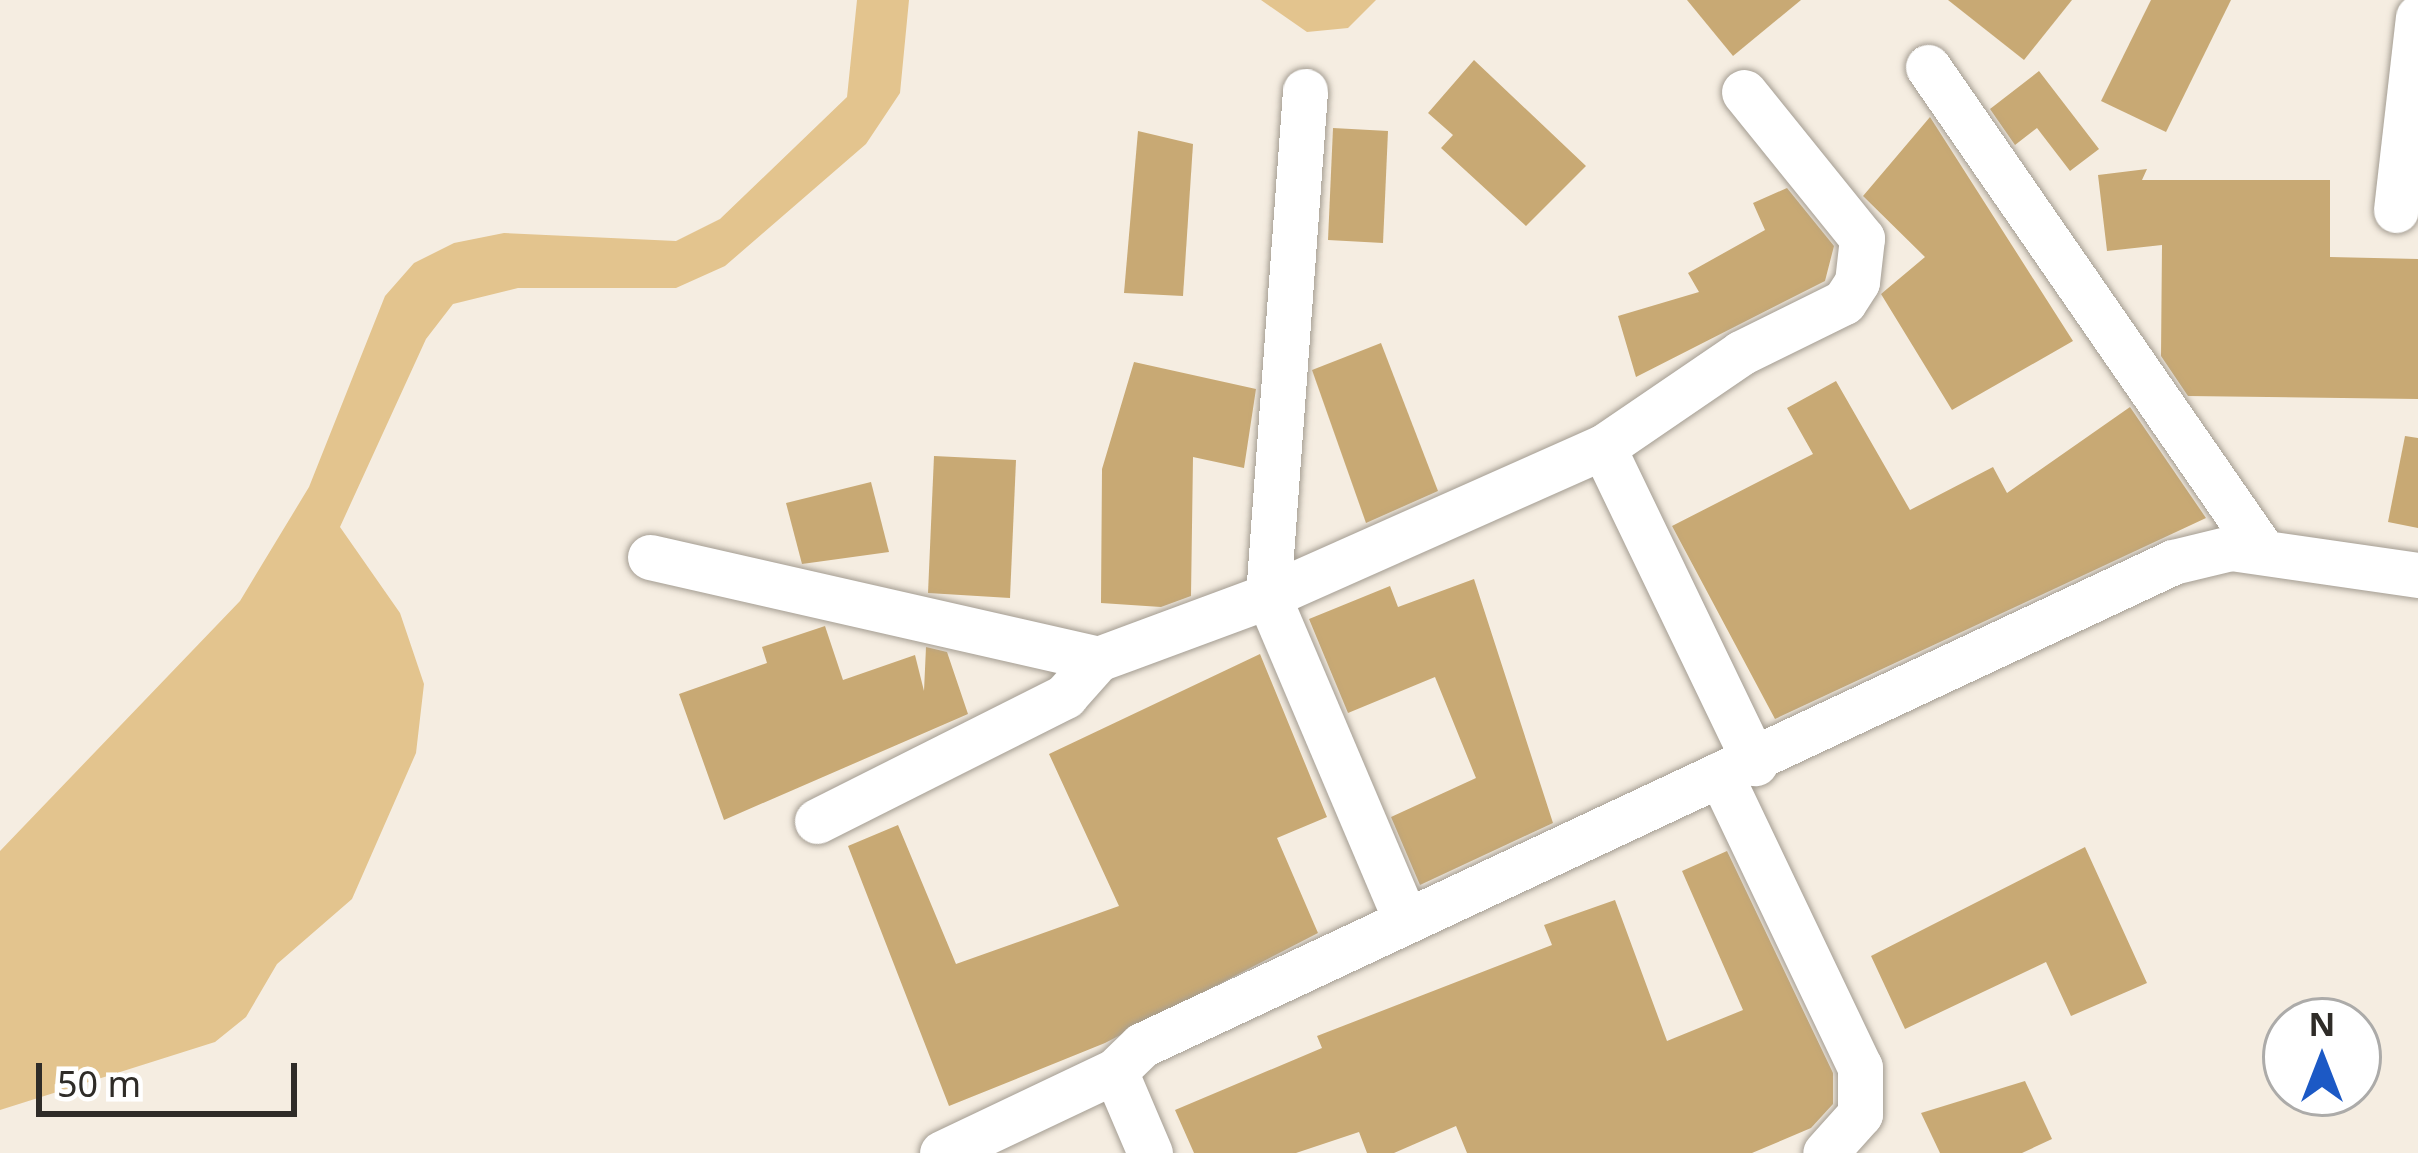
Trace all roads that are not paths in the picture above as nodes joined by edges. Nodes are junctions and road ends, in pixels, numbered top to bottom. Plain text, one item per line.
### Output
1 (2418, 17) edge
2 (1928, 67) dead end
3 (1305, 91) dead end
4 (1744, 92) dead end
5 (2396, 210) dead end
6 (1603, 447) junction
7 (2262, 550) junction
8 (650, 557) dead end
9 (2418, 575) edge
10 (1268, 596) junction
11 (1098, 659) junction
12 (1738, 769) junction
13 (817, 821) dead end
14 (1405, 919) junction
15 (1114, 1071) junction
16 (942, 1153) edge
17 (1150, 1153) edge
18 (1825, 1153) edge

1 - 5 street
2 - 7 street
3 - 10 street
4 - 6 street
6 - 10 street
6 - 12 street
7 - 9 street
7 - 12 street
8 - 11 street
10 - 11 street
10 - 14 street
11 - 13 street
12 - 14 street
12 - 18 street
14 - 15 street
15 - 16 street
15 - 17 street

